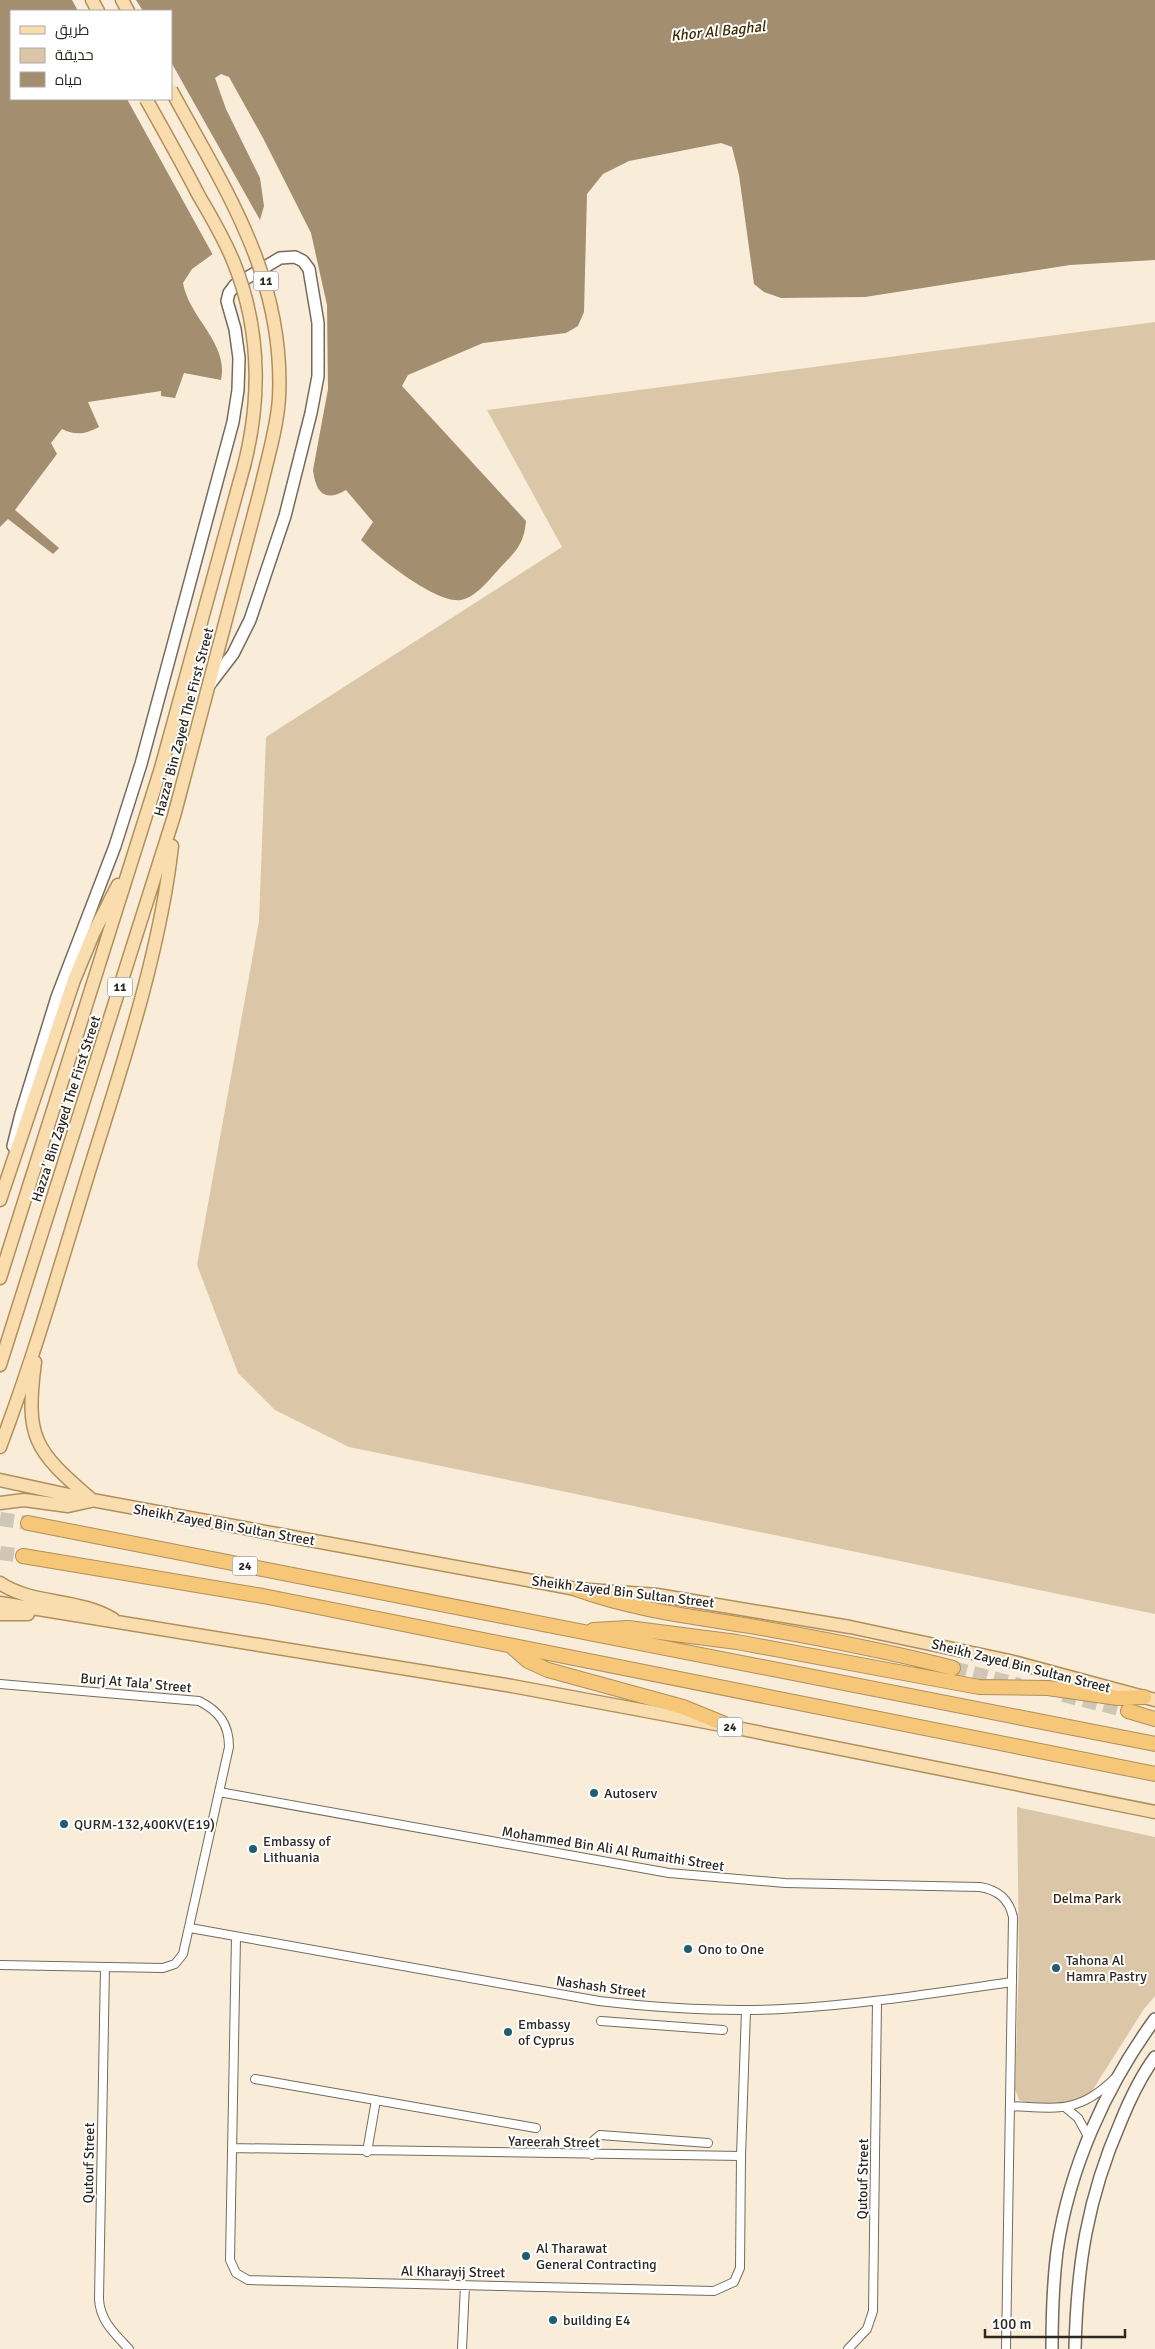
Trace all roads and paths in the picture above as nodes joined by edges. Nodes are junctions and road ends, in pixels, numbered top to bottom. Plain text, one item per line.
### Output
1 (172, 92) edge
2 (147, 100) edge
3 (210, 684) junction
4 (174, 816) junction
5 (131, 863) junction
6 (9, 1173) junction
7 (0, 1200) edge
8 (0, 1278) edge
9 (39, 1333) junction
10 (0, 1365) edge
11 (1, 1442) edge
12 (0, 1480) edge
13 (20, 1500) junction
14 (92, 1500) junction
15 (0, 1503) edge
16 (0, 1509) edge
17 (28, 1523) tunnel mouth
18 (23, 1556) tunnel mouth
19 (0, 1583) edge
20 (576, 1589) junction
21 (0, 1597) edge
22 (0, 1603) edge
23 (45, 1612) junction
24 (0, 1614) edge
25 (121, 1624) junction
26 (585, 1632) junction
27 (510, 1646) junction
28 (953, 1668) tunnel mouth
29 (0, 1684) edge
30 (1149, 1699) edge
31 (1128, 1712) tunnel mouth
32 (1155, 1719) edge
33 (732, 1727) junction
34 (1155, 1744) edge
35 (1155, 1774) edge
36 (219, 1792) junction
37 (1155, 1812) edge
38 (190, 1928) junction
39 (236, 1937) junction
40 (0, 1966) edge
41 (105, 1968) junction
42 (1012, 1982) junction
43 (877, 2001) junction
44 (665, 2008) junction
45 (746, 2010) junction
46 (1155, 2019) edge
47 (601, 2020) dead end
48 (664, 2025) junction
49 (723, 2030) dead end
50 (1155, 2057) edge
51 (1120, 2073) junction
52 (255, 2079) dead end
53 (376, 2100) junction
54 (1010, 2106) junction
55 (1066, 2108) junction
56 (536, 2128) dead end
57 (1089, 2138) junction
58 (672, 2140) junction
59 (708, 2143) dead end
60 (232, 2148) junction
61 (367, 2152) junction
62 (592, 2154) junction
63 (668, 2156) junction
64 (741, 2156) junction
65 (464, 2285) junction
66 (1052, 2322) junction
67 (129, 2349) edge
68 (462, 2349) edge
69 (848, 2349) edge
70 (1006, 2349) edge
71 (1052, 2349) edge
72 (1060, 2349) edge
73 (1075, 2349) edge

1 - 3 main road, Hazza' Bin Zayed The First Street / 11, bridge
2 - 5 main road, Hazza' Bin Zayed The First Street / 11, bridge
3 - 4 main road, Hazza' Bin Zayed The First Street / 11
3 - 6 street
4 - 9 main road
4 - 10 main road, Hazza' Bin Zayed The First Street / 11
5 - 6 main road
5 - 8 main road, Hazza' Bin Zayed The First Street / 11
6 - 7 main road
9 - 11 main road
9 - 14 main road
12 - 14 main road, Sheikh Zayed Bin Sultan Street
13 - 14 main road
13 - 15 main road
13 - 16 main road
14 - 20 main road, Sheikh Zayed Bin Sultan Street
17 - 26 highway, 24
18 - 27 highway, 24
19 - 25 main road
20 - 28 highway
20 - 30 main road, Sheikh Zayed Bin Sultan Street
21 - 23 main road
22 - 23 main road, 24
23 - 24 main road
23 - 25 main road, 24
25 - 33 main road, 24
26 - 30 highway
26 - 34 highway, 24
27 - 33 highway
27 - 35 highway, 24
29 - 36 street, Burj At Tala' Street
31 - 32 highway
33 - 37 main road, 24
36 - 38 street, Burj At Tala' Street
36 - 42 street, Mohammed Bin Ali Al Rumaithi Street
38 - 39 street, Nashash Street
38 - 41 street, Burj At Tala' Street
39 - 44 street, Nashash Street
39 - 60 street, Al Kharayij Street
40 - 41 street, Burj At Tala' Street
41 - 67 street, Qutouf Street
42 - 43 street, Nashash Street
42 - 54 street, Mohammed Bin Ali Al Rumaithi Street
43 - 45 street, Nashash Street
43 - 69 street, Qutouf Street
44 - 45 street, Nashash Street
44 - 48 street
45 - 64 street, Al Kharayij Street
46 - 51 street
47 - 48 street
48 - 49 street
50 - 73 street
51 - 55 street
51 - 57 street
52 - 53 street, Yareerah Street
53 - 56 street, Yareerah Street
53 - 61 street
54 - 55 street
54 - 70 street, Mohammed Bin Ali Al Rumaithi Street
55 - 57 street
57 - 66 street
58 - 59 street
58 - 62 street
58 - 63 street
60 - 61 street, Yareerah Street
60 - 65 street, Al Kharayij Street
61 - 62 street, Yareerah Street
62 - 63 street, Yareerah Street
63 - 64 street, Yareerah Street
64 - 65 street, Al Kharayij Street
65 - 68 street
66 - 71 street
66 - 72 street

